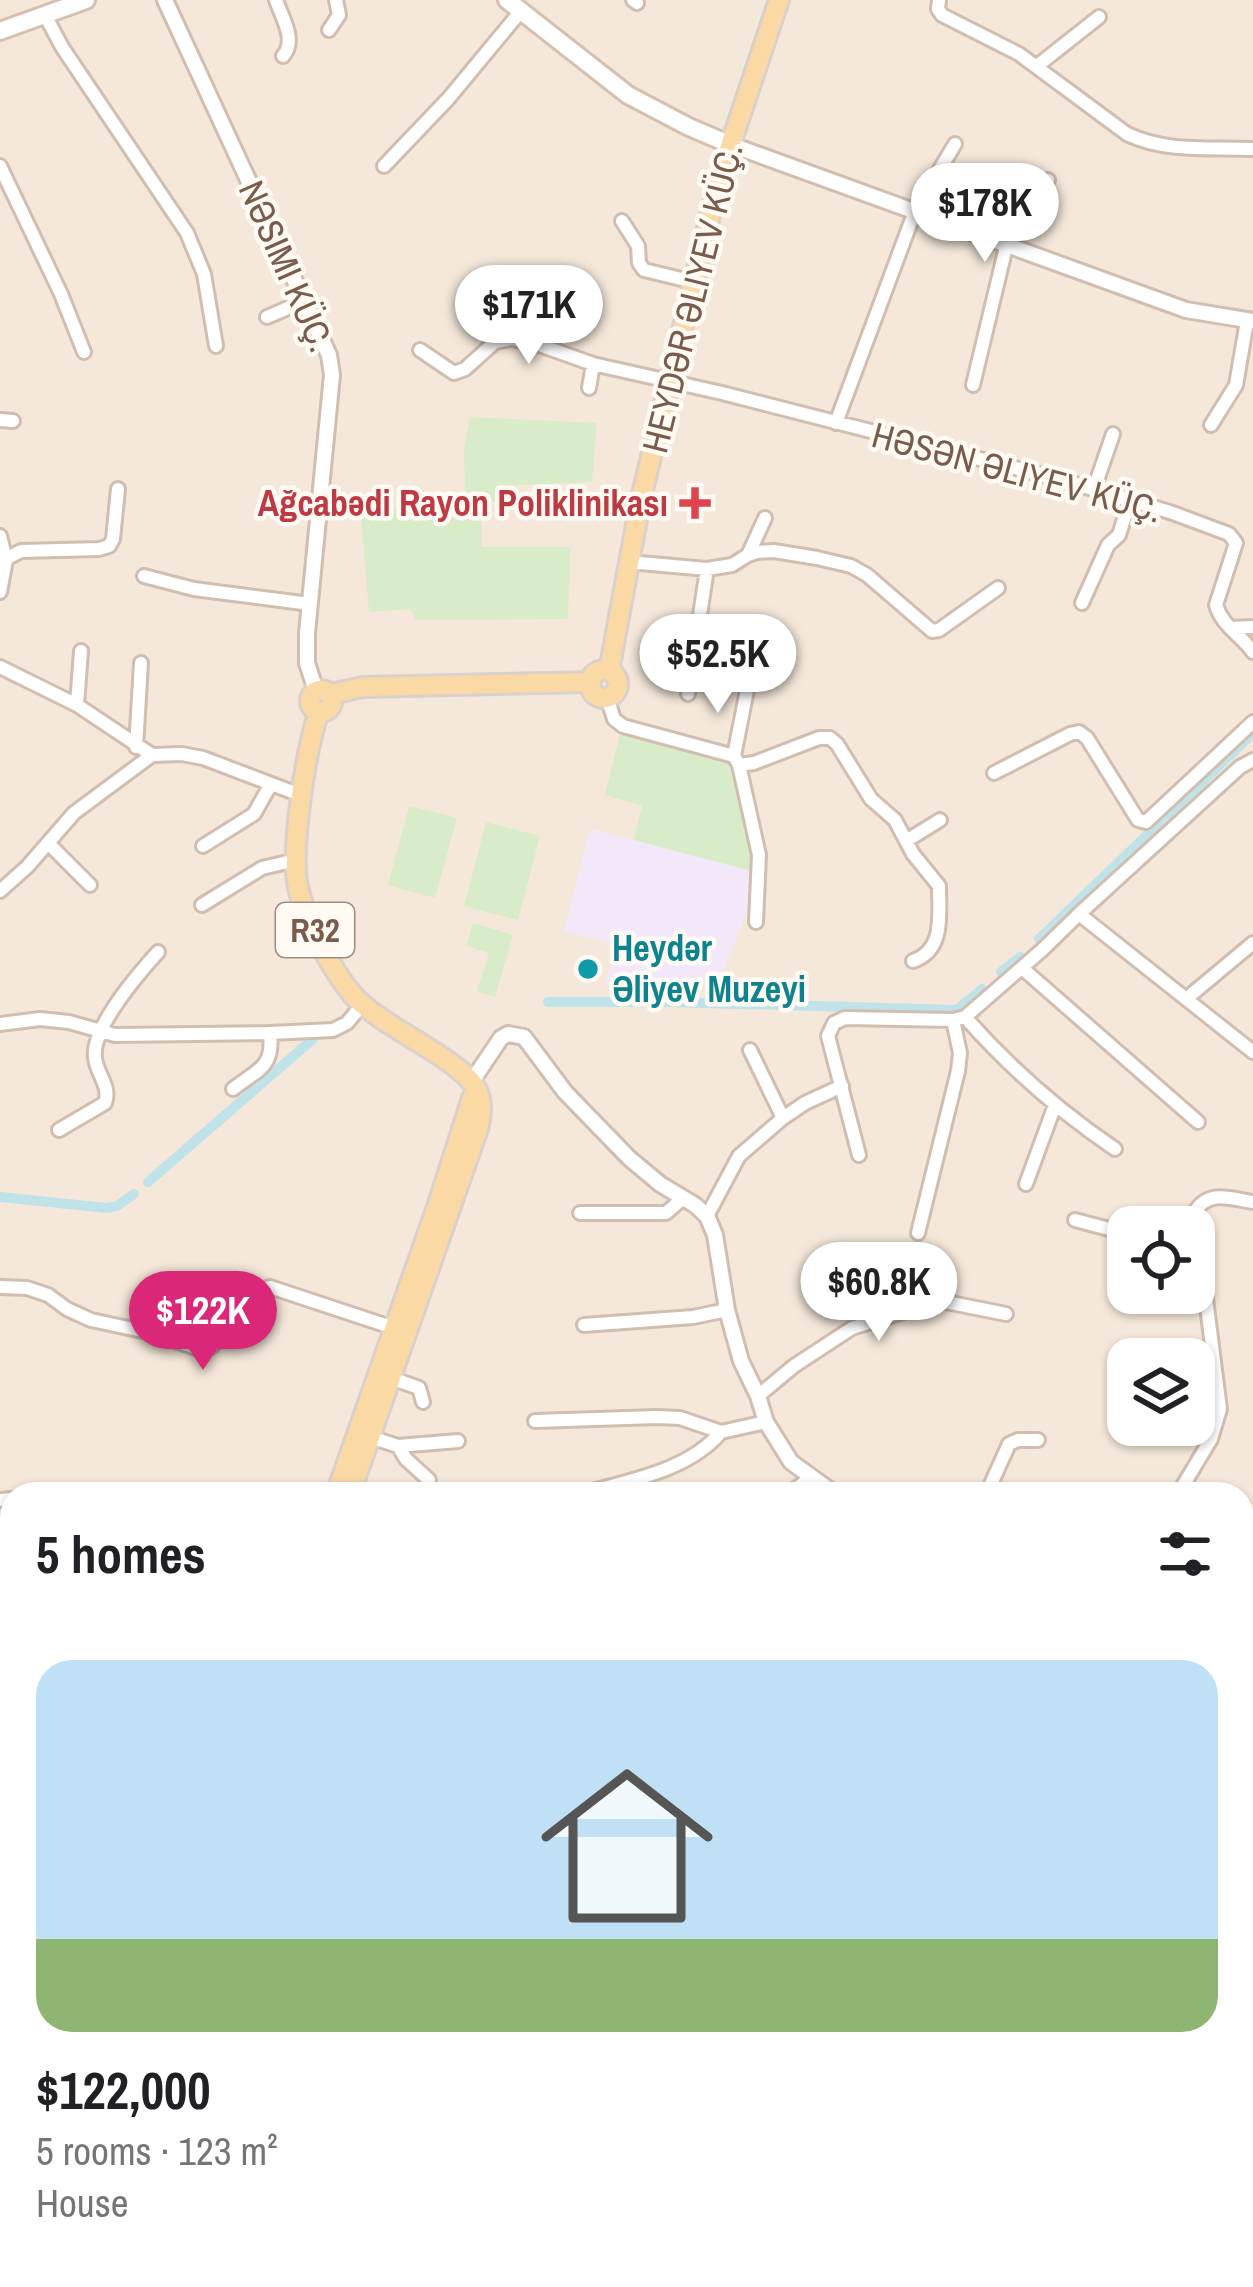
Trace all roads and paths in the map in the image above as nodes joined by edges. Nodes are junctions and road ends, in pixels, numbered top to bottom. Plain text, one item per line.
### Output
1 (86, 0) edge
2 (165, 0) edge
3 (276, 0) edge
4 (336, 0) edge
5 (779, 0) edge
6 (939, 0) edge
7 (514, 6) edge
8 (45, 15) junction
9 (1099, 17) dead end
10 (329, 30) dead end
11 (0, 32) edge
12 (283, 56) dead end
13 (1037, 66) junction
14 (729, 143) junction
15 (955, 145) dead end
16 (1253, 149) edge
17 (0, 166) edge
18 (384, 166) dead end
19 (1048, 180) dead end
20 (914, 211) junction
21 (622, 220) dead end
22 (1006, 247) junction
23 (694, 283) junction
24 (304, 301) junction
25 (517, 310) dead end
26 (267, 317) dead end
27 (1250, 321) edge
28 (523, 341) junction
29 (216, 346) dead end
30 (420, 350) dead end
31 (84, 352) dead end
32 (593, 364) junction
33 (670, 383) junction
34 (973, 385) dead end
35 (589, 388) dead end
36 (836, 423) junction
37 (1211, 425) dead end
38 (1113, 434) dead end
39 (118, 489) dead end
40 (1094, 489) junction
41 (1130, 500) junction
42 (765, 518) dead end
43 (0, 536) edge
44 (748, 554) junction
45 (3, 561) edge
46 (629, 562) junction
47 (707, 569) junction
48 (144, 576) dead end
49 (998, 588) dead end
50 (0, 592) edge
51 (1082, 603) dead end
52 (310, 604) junction
53 (1253, 627) edge
54 (1230, 628) junction
55 (80, 651) dead end
56 (1253, 652) edge
57 (141, 663) dead end
58 (0, 667) edge
59 (610, 671) junction
60 (591, 682) junction
61 (748, 685) dead end
62 (323, 693) junction
63 (688, 694) dead end
64 (608, 697) junction
65 (77, 705) junction
66 (1253, 722) edge
67 (136, 747) junction
68 (152, 755) junction
69 (1253, 760) edge
70 (737, 761) junction
71 (994, 773) dead end
72 (271, 784) junction
73 (302, 796) junction
74 (940, 820) dead end
75 (905, 841) junction
76 (48, 843) junction
77 (203, 847) dead end
78 (296, 860) junction
79 (90, 885) dead end
80 (0, 891) edge
81 (202, 905) dead end
82 (1079, 914) junction
83 (756, 922) dead end
84 (1031, 937) dead end
85 (1253, 943) edge
86 (1042, 950) junction
87 (158, 952) dead end
88 (913, 962) dead end
89 (1022, 968) junction
90 (1186, 999) junction
91 (362, 1005) junction
92 (959, 1019) junction
93 (0, 1024) edge
94 (100, 1033) junction
95 (269, 1033) junction
96 (749, 1050) dead end
97 (1253, 1052) edge
98 (472, 1081) junction
99 (842, 1086) junction
100 (233, 1089) dead end
101 (1055, 1105) junction
102 (783, 1118) junction
103 (1198, 1122) dead end
104 (59, 1130) dead end
105 (1115, 1149) dead end
106 (859, 1155) dead end
107 (1025, 1184) dead end
108 (682, 1199) junction
109 (1253, 1202) edge
110 (1198, 1206) edge
111 (580, 1213) dead end
112 (706, 1216) junction
113 (1075, 1220) dead end
114 (1107, 1228) edge
115 (918, 1233) dead end
116 (0, 1287) edge
117 (215, 1287) dead end
118 (243, 1310) junction
119 (727, 1310) junction
120 (1006, 1314) dead end
121 (1205, 1314) edge
122 (584, 1325) dead end
123 (394, 1328) junction
124 (391, 1378) junction
125 (1217, 1392) joint
126 (758, 1396) junction
127 (423, 1402) dead end
128 (535, 1421) dead end
129 (766, 1422) junction
130 (721, 1432) junction
131 (370, 1438) junction
132 (1038, 1440) dead end
133 (458, 1441) dead end
134 (398, 1446) junction
135 (810, 1478) junction
136 (429, 1480) dead end
137 (340, 1482) edge
138 (354, 1482) edge
139 (620, 1482) edge
140 (805, 1482) edge
141 (816, 1482) edge
142 (993, 1482) edge
143 (1185, 1482) edge
144 (0, 1952) edge
145 (0, 1976) edge

1 - 8 main road
2 - 24 street, NƏSIMI KÜÇ.
3 - 12 street
4 - 10 street
5 - 14 main road, HEYDƏR ƏLIYEV KÜÇ.
6 - 13 street
7 - 14 main road
7 - 18 street
8 - 11 main road
8 - 29 street
9 - 13 street
13 - 16 street
14 - 20 street
14 - 23 main road, HEYDƏR ƏLIYEV KÜÇ.
15 - 20 street
17 - 31 street
19 - 22 street
20 - 22 street
20 - 36 street
21 - 23 street
22 - 27 street
22 - 34 street
23 - 33 main road, HEYDƏR ƏLIYEV KÜÇ.
24 - 26 street
24 - 52 street, NƏSIMI KÜÇ.
25 - 28 street
27 - 37 street
28 - 30 street
28 - 32 street, HƏSƏN ƏLIYEV KÜÇ.
32 - 33 street, HƏSƏN ƏLIYEV KÜÇ.
32 - 35 street
33 - 36 street, HƏSƏN ƏLIYEV KÜÇ.
33 - 46 main road, HEYDƏR ƏLIYEV KÜÇ.
36 - 40 street, HƏSƏN ƏLIYEV KÜÇ.
38 - 40 street
39 - 45 street
40 - 41 street, HƏSƏN ƏLIYEV KÜÇ.
41 - 51 street
41 - 54 street, HƏSƏN ƏLIYEV KÜÇ.
42 - 44 street
43 - 45 street
44 - 47 street
44 - 49 street
45 - 50 street
46 - 47 street
46 - 59 main road, HEYDƏR ƏLIYEV KÜÇ.
47 - 63 street
48 - 52 street
52 - 62 street, NƏSIMI KÜÇ.
53 - 54 street
54 - 56 street
55 - 65 street
57 - 67 street
58 - 65 street
59 - 60 main road
59 - 64 main road
60 - 62 main road
60 - 64 main road
61 - 70 street
62 - 73 main road, R32
64 - 70 street
65 - 67 street
66 - 71 street
67 - 68 street
68 - 72 street
68 - 76 street
69 - 82 street
70 - 75 street
70 - 83 street
72 - 73 street
72 - 77 street
73 - 78 main road, R32
74 - 75 street
75 - 88 street
76 - 79 street
76 - 80 street
78 - 81 street
78 - 91 main road, R32
82 - 86 street
82 - 90 street
84 - 86 street
85 - 90 street
86 - 89 street
87 - 94 street
89 - 92 street
89 - 103 street
90 - 97 street
91 - 95 street
91 - 98 main road, R32
92 - 99 street
92 - 101 street
92 - 115 street
93 - 94 street
94 - 95 street
94 - 104 street
95 - 100 street
96 - 102 street
98 - 108 street
98 - 123 main road
98 - 124 main road
99 - 102 street
99 - 106 street
101 - 105 street
101 - 107 street
102 - 112 street
108 - 111 street
108 - 112 street
109 - 110 street
112 - 119 street
113 - 114 street
116 - 118 street
117 - 118 street
118 - 123 street
119 - 122 street
119 - 126 street
120 - 126 street
121 - 125 street
123 - 137 main road
124 - 127 street
124 - 131 main road
125 - 143 street
126 - 129 street
128 - 130 street
129 - 130 street
129 - 135 street
130 - 139 street
131 - 134 street
131 - 138 main road
132 - 142 street
133 - 134 street
134 - 136 street
135 - 140 street
135 - 141 street
144 - 145 street

